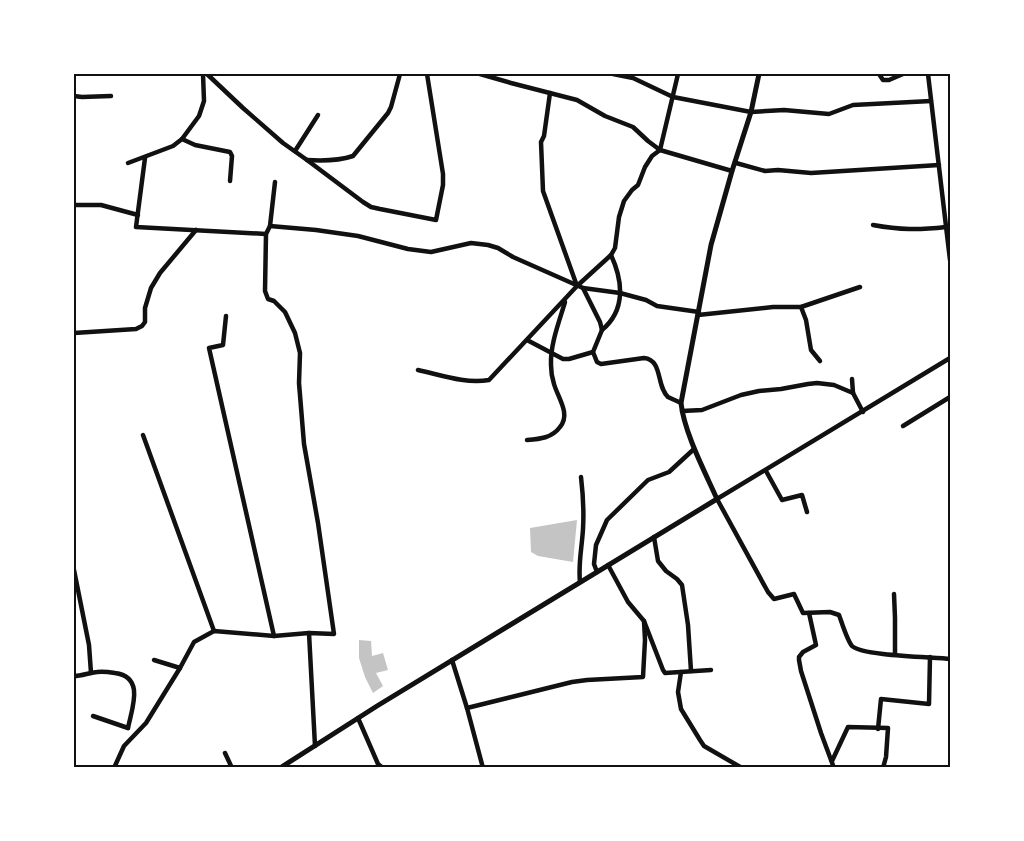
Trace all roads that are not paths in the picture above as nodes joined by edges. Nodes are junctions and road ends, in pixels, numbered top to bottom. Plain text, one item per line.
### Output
1 (205, 74) edge
2 (400, 74) edge
3 (426, 74) edge
4 (480, 74) edge
5 (613, 74) edge
6 (678, 74) edge
7 (759, 74) edge
8 (879, 74) edge
9 (903, 74) edge
10 (928, 74) edge
11 (550, 93) junction
12 (74, 96) edge
13 (111, 96) dead end
14 (673, 97) junction
15 (931, 101) junction
16 (751, 112) junction
17 (318, 115) dead end
18 (182, 139) junction
19 (660, 150) junction
20 (295, 151) junction
21 (145, 158) junction
22 (307, 160) junction
23 (128, 163) dead end
24 (735, 163) junction
25 (939, 165) junction
26 (732, 171) junction
27 (230, 181) dead end
28 (275, 182) dead end
29 (74, 205) edge
30 (138, 215) junction
31 (873, 225) dead end
32 (270, 226) junction
33 (946, 227) junction
34 (196, 230) junction
35 (266, 234) junction
36 (611, 255) junction
37 (951, 260) edge
38 (580, 287) junction
39 (861, 287) dead end
40 (620, 293) junction
41 (565, 299) junction
42 (801, 307) junction
43 (699, 314) junction
44 (226, 316) dead end
45 (602, 330) junction
46 (74, 333) edge
47 (527, 340) junction
48 (593, 352) junction
49 (551, 354) junction
50 (951, 358) edge
51 (820, 361) dead end
52 (418, 370) dead end
53 (852, 379) dead end
54 (853, 393) junction
55 (951, 397) edge
56 (681, 403) junction
57 (682, 411) junction
58 (863, 412) junction
59 (903, 426) dead end
60 (143, 435) dead end
61 (527, 440) dead end
62 (694, 449) junction
63 (766, 471) junction
64 (581, 477) dead end
65 (717, 500) junction
66 (807, 512) dead end
67 (654, 537) junction
68 (608, 565) junction
69 (74, 570) edge
70 (597, 572) junction
71 (580, 582) junction
72 (894, 594) dead end
73 (809, 613) junction
74 (644, 621) junction
75 (214, 632) junction
76 (309, 633) junction
77 (274, 636) junction
78 (895, 654) junction
79 (930, 657) junction
80 (951, 659) edge
81 (154, 660) dead end
82 (452, 660) junction
83 (180, 668) junction
84 (711, 670) dead end
85 (691, 671) junction
86 (681, 672) junction
87 (91, 673) junction
88 (74, 676) edge
89 (467, 708) junction
90 (93, 716) dead end
91 (358, 718) junction
92 (128, 728) junction
93 (878, 729) junction
94 (134, 735) junction
95 (315, 746) junction
96 (225, 753) dead end
97 (832, 761) junction
98 (378, 764) junction
99 (114, 768) edge
100 (232, 768) edge
101 (280, 768) edge
102 (371, 768) edge
103 (383, 768) edge
104 (483, 768) edge
105 (742, 768) edge
106 (834, 768) edge
107 (883, 768) edge

1 - 18 street
1 - 20 street
2 - 22 street
3 - 22 street
4 - 11 street
5 - 14 street
6 - 14 street
7 - 16 street
8 - 9 street
10 - 15 street
11 - 19 street
11 - 38 street
12 - 13 street
14 - 16 street
14 - 19 street
15 - 16 street
15 - 25 street
16 - 24 street
17 - 20 street
18 - 21 street
18 - 27 street
19 - 26 street
19 - 36 street
20 - 22 street
21 - 23 street
21 - 30 street
24 - 25 street
24 - 26 street
25 - 33 street
26 - 43 street
28 - 32 street
29 - 30 street
30 - 34 street
31 - 33 street
32 - 35 street
32 - 38 street
33 - 37 street
34 - 35 street
34 - 46 street
35 - 76 street
36 - 38 street
36 - 40 street
38 - 40 street
38 - 41 street
38 - 45 street
39 - 42 street
40 - 43 street
40 - 45 street
41 - 47 street
41 - 49 street
42 - 43 street
42 - 51 street
43 - 56 street
44 - 77 street
45 - 48 street
47 - 49 street
47 - 52 street
48 - 49 street
48 - 56 street
49 - 61 street
50 - 58 street
53 - 54 street
54 - 57 street
54 - 58 street
55 - 59 street
56 - 57 street
57 - 62 street
58 - 63 street
60 - 75 street
62 - 65 street
62 - 70 street
63 - 65 street
63 - 66 street
64 - 71 street
65 - 67 street
65 - 73 street
67 - 68 street
67 - 85 street
68 - 70 street
68 - 74 street
69 - 87 street
70 - 71 street
71 - 82 street
72 - 78 street
73 - 78 street
73 - 97 street
74 - 86 street
74 - 89 street
75 - 77 street
75 - 83 street
76 - 77 street
76 - 95 street
78 - 79 street
79 - 80 street
79 - 93 street
81 - 83 street
82 - 89 street
82 - 91 street
83 - 94 street
84 - 85 street
85 - 86 street
86 - 105 street
87 - 88 street
87 - 92 street
89 - 104 street
90 - 92 street
91 - 95 street
91 - 98 street
92 - 94 street
93 - 97 street
93 - 107 street
94 - 99 street
95 - 101 street
96 - 100 street
97 - 106 street
98 - 102 street
98 - 103 street

